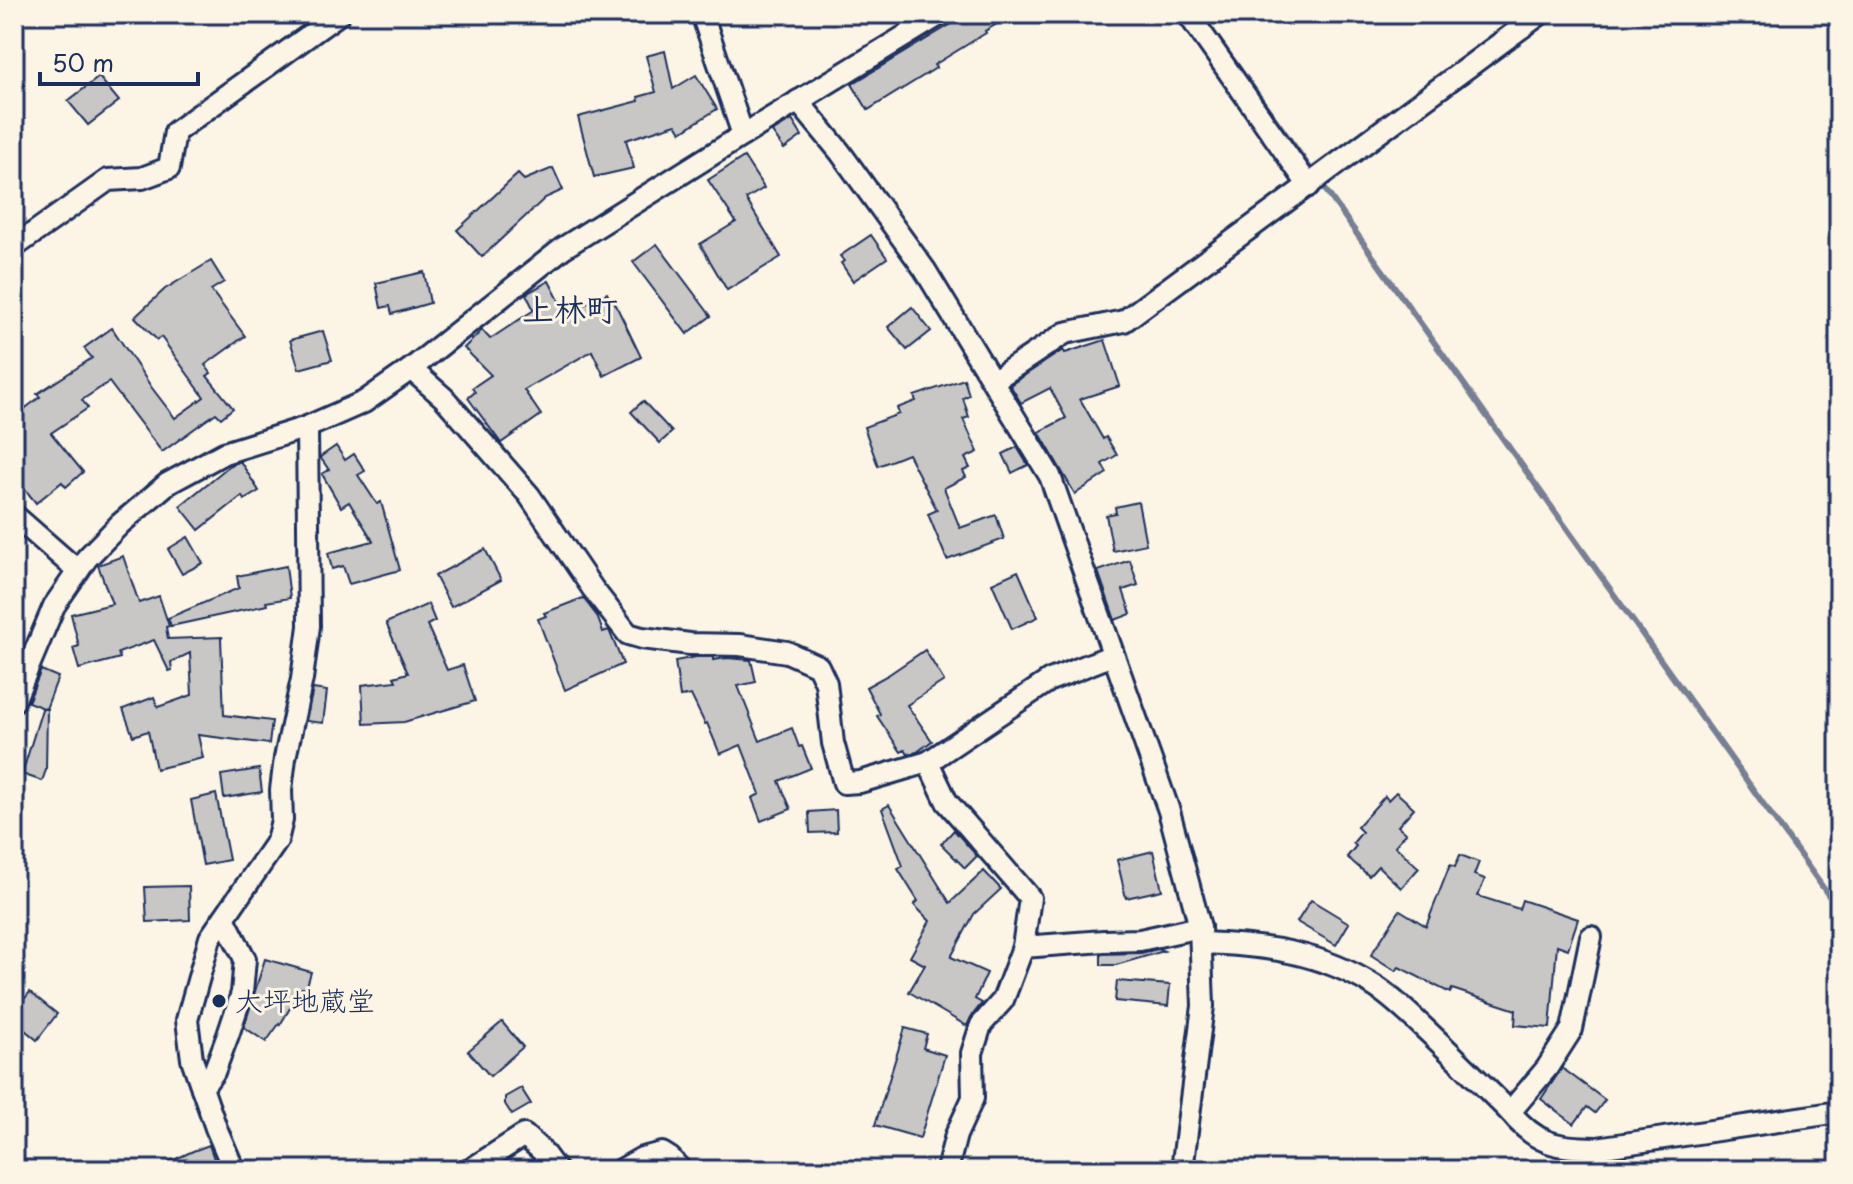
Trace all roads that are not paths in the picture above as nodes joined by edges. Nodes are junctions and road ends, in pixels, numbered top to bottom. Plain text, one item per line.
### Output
1 (339, 14) edge
2 (702, 14) edge
3 (941, 14) edge
4 (1188, 14) edge
5 (1540, 14) edge
6 (798, 101) junction
7 (743, 135) junction
8 (1309, 186) junction
9 (14, 247) edge
10 (411, 369) junction
11 (993, 381) junction
12 (307, 427) junction
13 (14, 515) edge
14 (78, 571) junction
15 (1113, 655) junction
16 (14, 701) edge
17 (928, 762) junction
18 (224, 918) junction
19 (1201, 935) junction
20 (1591, 937) dead end
21 (1023, 947) junction
22 (202, 1088) junction
23 (1510, 1112) junction
24 (1834, 1112) edge
25 (234, 1170) edge
26 (470, 1170) edge
27 (556, 1170) edge
28 (621, 1170) edge
29 (681, 1170) edge
30 (947, 1170) edge
31 (1182, 1170) edge

1 - 9 street
2 - 7 street
3 - 6 street
4 - 8 street
5 - 8 street
6 - 7 street
6 - 11 street
7 - 10 street
8 - 11 street
10 - 12 street
10 - 17 street
11 - 15 street
12 - 14 street
12 - 18 street
13 - 14 street
14 - 16 street
15 - 17 street
15 - 19 street
17 - 21 street
18 - 22 street
18 - 22 street
19 - 21 street
19 - 23 street
19 - 31 street
20 - 23 street
21 - 30 street
22 - 25 street
23 - 24 street
26 - 27 street
28 - 29 street

